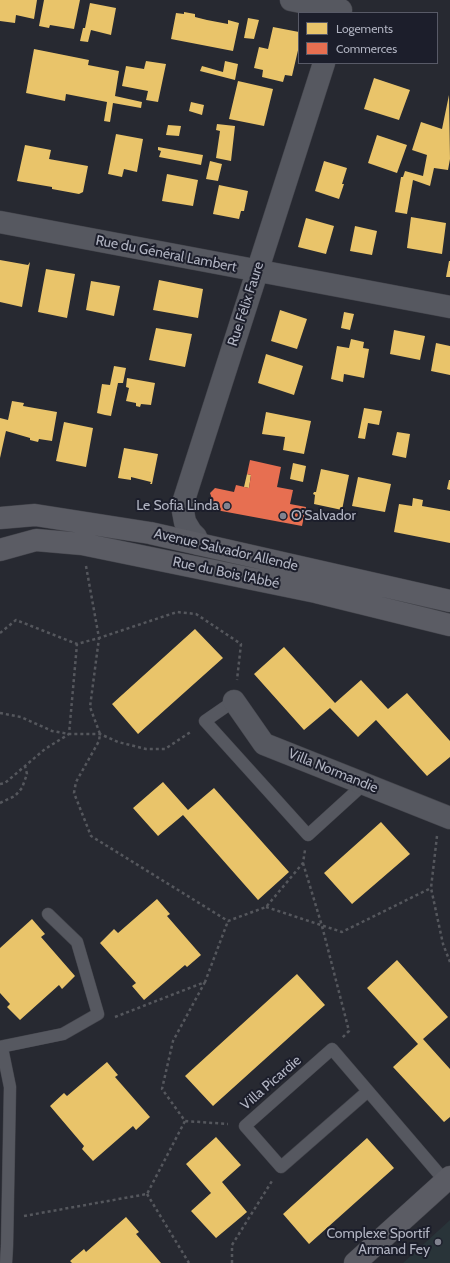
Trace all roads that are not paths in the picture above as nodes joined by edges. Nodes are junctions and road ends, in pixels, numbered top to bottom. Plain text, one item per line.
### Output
1 (291, 0) edge
2 (342, 8) edge
3 (324, 64) edge
4 (0, 222) edge
5 (257, 270) junction
6 (450, 307) edge
7 (0, 518) edge
8 (0, 530) edge
9 (0, 536) edge
10 (198, 544) junction
11 (0, 550) edge
12 (450, 601) edge
13 (450, 625) edge
14 (234, 701) joint
15 (364, 784) junction
16 (444, 816) edge
17 (48, 914) dead end
18 (1, 1047) edge
19 (368, 1091) junction
20 (448, 1179) edge
21 (6, 1263) edge
22 (355, 1263) edge

1 - 2 street
3 - 5 street, Rue Félix Faure
4 - 5 street, Rue du Général Lambert
5 - 6 street, Rue du Général Lambert
5 - 10 street, Rue Félix Faure
7 - 10 main road, Avenue Salvador Allende
8 - 9 main road
10 - 12 main road, Avenue Salvador Allende
11 - 13 main road, Rue du Bois l'Abbé
14 - 15 street, Villa Normandie
14 - 15 lane
15 - 16 street, Villa Normandie
17 - 18 lane
18 - 21 lane
19 - 19 lane, Villa Picardie
19 - 20 lane
20 - 22 main road

